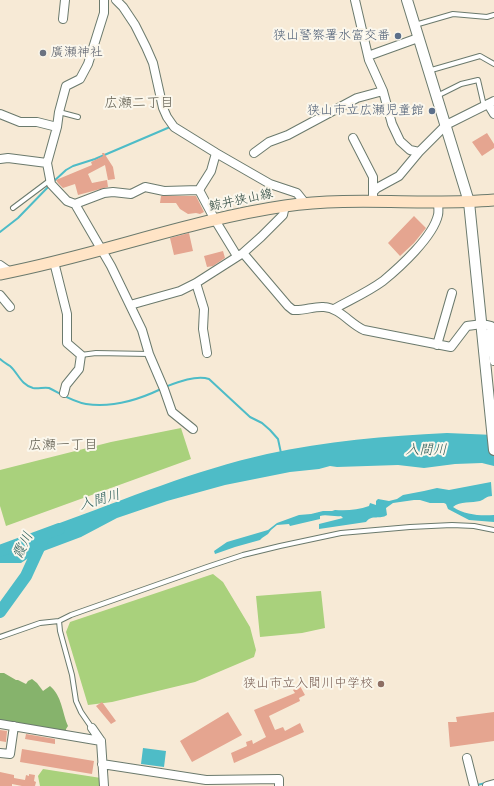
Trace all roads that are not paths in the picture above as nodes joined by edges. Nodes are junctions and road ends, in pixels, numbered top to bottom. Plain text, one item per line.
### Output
1 (65, 0) edge
2 (104, 0) edge
3 (116, 0) edge
4 (356, 0) edge
5 (407, 0) edge
6 (494, 15) edge
7 (63, 19) dead end
8 (414, 25) junction
9 (418, 38) junction
10 (368, 56) junction
11 (494, 64) edge
12 (428, 71) junction
13 (383, 91) junction
14 (436, 96) junction
15 (489, 103) edge
16 (59, 112) junction
17 (0, 114) edge
18 (494, 114) edge
19 (78, 116) dead end
20 (446, 125) junction
21 (57, 127) junction
22 (353, 138) dead end
23 (420, 152) junction
24 (254, 153) dead end
25 (216, 154) junction
26 (0, 159) edge
27 (47, 163) junction
28 (50, 183) junction
29 (199, 190) junction
30 (373, 197) junction
31 (494, 200) edge
32 (438, 202) junction
33 (469, 202) junction
34 (305, 203) junction
35 (75, 204) junction
36 (285, 206) junction
37 (13, 208) dead end
38 (214, 220) junction
39 (100, 250) junction
40 (240, 255) junction
41 (54, 262) junction
42 (0, 265) edge
43 (5, 273) edge
44 (196, 283) junction
45 (452, 293) dead end
46 (0, 295) edge
47 (130, 305) junction
48 (10, 307) dead end
49 (334, 309) junction
50 (481, 324) junction
51 (436, 345) junction
52 (207, 352) dead end
53 (149, 354) junction
54 (81, 355) junction
55 (494, 363) edge
56 (64, 393) dead end
57 (193, 429) dead end
58 (494, 450) edge
59 (494, 530) edge
60 (59, 622) junction
61 (0, 637) edge
62 (0, 724) edge
63 (14, 726) junction
64 (92, 728) joint
65 (101, 741) junction
66 (0, 753) edge
67 (467, 758) dead end
68 (102, 764) junction
69 (494, 784) edge
70 (104, 786) edge
71 (279, 786) edge
72 (474, 786) edge
73 (487, 786) edge

1 - 7 street
2 - 16 street
3 - 25 street
4 - 10 street
5 - 8 street
6 - 8 lane
8 - 9 street
9 - 10 street
9 - 12 street
10 - 13 street
11 - 12 lane
12 - 14 street
13 - 23 street
13 - 24 street
14 - 15 lane
14 - 20 street
15 - 18 street
15 - 20 street
16 - 19 lane
16 - 21 street
17 - 21 street
20 - 23 street
20 - 33 street
21 - 27 street
22 - 30 street
23 - 30 street
25 - 29 street
25 - 34 street
26 - 27 street
27 - 28 street
28 - 35 street
28 - 37 lane
29 - 35 street
29 - 38 street
30 - 32 main road, 鯨井狭山線
30 - 34 main road, 鯨井狭山線
31 - 33 main road, 鯨井狭山線
32 - 33 main road, 鯨井狭山線
32 - 49 street
33 - 50 street
34 - 36 main road, 鯨井狭山線
35 - 39 street
36 - 38 main road, 鯨井狭山線
36 - 40 street
38 - 39 main road, 鯨井狭山線
38 - 40 street
39 - 41 main road, 鯨井狭山線
39 - 47 street
40 - 44 street
40 - 49 street
41 - 43 main road, 鯨井狭山線
41 - 54 street
42 - 43 street
44 - 47 street
44 - 52 street
45 - 51 street
46 - 48 street
47 - 53 street
49 - 51 street
50 - 51 street
50 - 55 street
50 - 58 street
53 - 54 lane
53 - 57 street
54 - 56 street
59 - 60 lane
60 - 61 lane
60 - 64 lane
62 - 63 street
63 - 65 street
63 - 66 street
64 - 65 street
65 - 68 street
67 - 72 street
68 - 70 street
68 - 71 street
69 - 73 street

